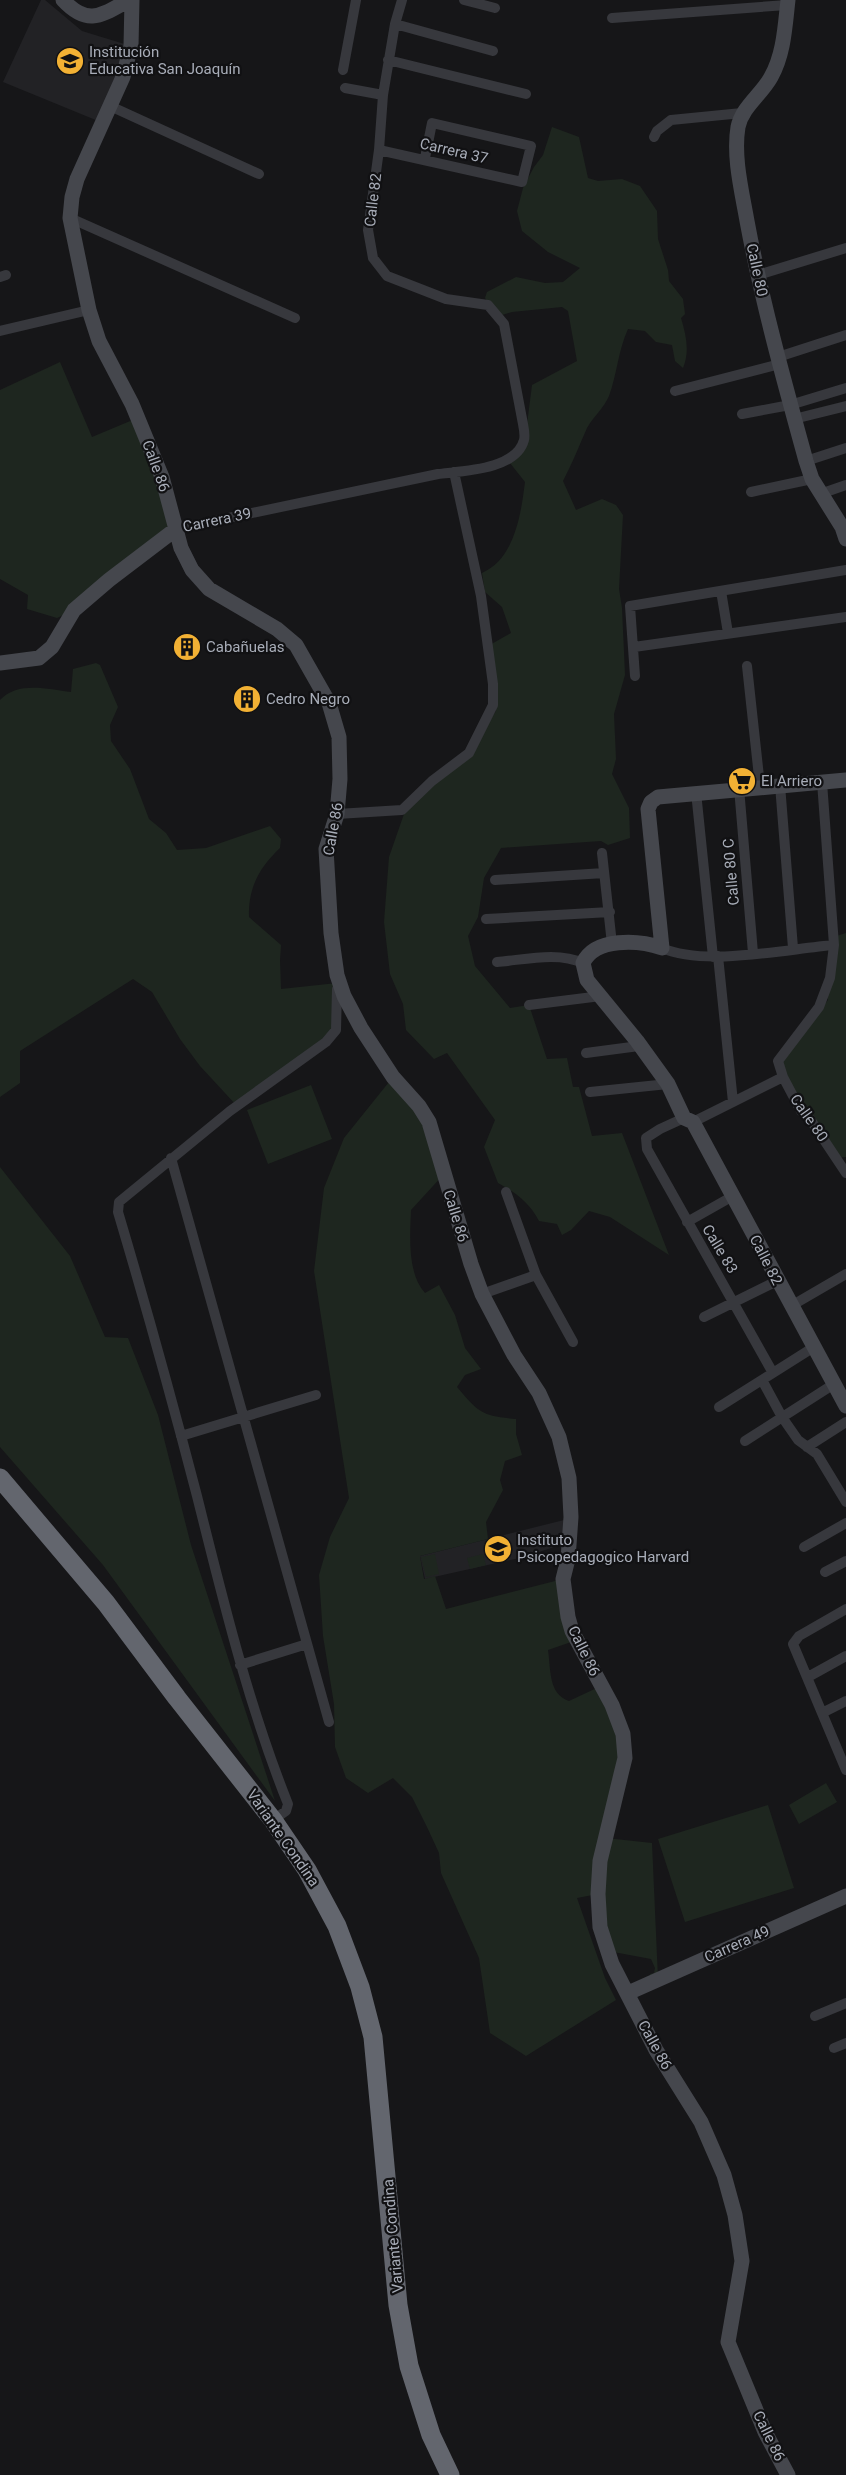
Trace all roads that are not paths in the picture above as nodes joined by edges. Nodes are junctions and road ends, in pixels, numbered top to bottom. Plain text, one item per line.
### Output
1 (63, 0) edge
2 (131, 0) edge
3 (356, 0) edge
4 (402, 0) edge
5 (464, 0) edge
6 (788, 2) edge
7 (721, 4) edge
8 (495, 8) dead end
9 (612, 18) dead end
10 (395, 24) junction
11 (493, 52) dead end
12 (388, 60) junction
13 (343, 70) dead end
14 (345, 88) dead end
15 (526, 94) dead end
16 (383, 95) junction
17 (110, 106) junction
18 (742, 114) junction
19 (654, 137) dead end
20 (379, 150) junction
21 (425, 158) junction
22 (259, 174) dead end
23 (70, 218) junction
24 (846, 248) edge
25 (758, 275) junction
26 (89, 310) junction
27 (499, 316) joint
28 (295, 318) dead end
29 (0, 331) edge
30 (846, 335) edge
31 (779, 360) junction
32 (846, 388) edge
33 (675, 391) dead end
34 (846, 406) edge
35 (792, 412) junction
36 (742, 414) dead end
37 (846, 448) edge
38 (806, 461) junction
39 (454, 472) junction
40 (812, 479) junction
41 (846, 486) edge
42 (751, 492) dead end
43 (820, 494) junction
44 (176, 528) junction
45 (845, 531) edge
46 (846, 570) edge
47 (721, 591) junction
48 (846, 617) edge
49 (728, 633) junction
50 (634, 647) junction
51 (0, 663) edge
52 (747, 666) dead end
53 (635, 676) dead end
54 (846, 780) edge
55 (822, 782) junction
56 (780, 785) junction
57 (760, 786) junction
58 (739, 788) junction
59 (696, 792) junction
60 (337, 814) junction
61 (602, 853) dead end
62 (604, 873) junction
63 (495, 880) dead end
64 (610, 912) junction
65 (486, 919) dead end
66 (612, 944) junction
67 (834, 945) junction
68 (662, 948) junction
69 (793, 948) junction
70 (753, 954) junction
71 (716, 956) junction
72 (497, 962) dead end
73 (583, 963) junction
74 (337, 975) junction
75 (599, 994) junction
76 (529, 1005) dead end
77 (639, 1046) junction
78 (586, 1053) dead end
79 (783, 1077) junction
80 (668, 1084) junction
81 (590, 1092) dead end
82 (733, 1102) junction
83 (689, 1120) junction
84 (171, 1158) junction
85 (846, 1173) edge
86 (506, 1192) dead end
87 (734, 1196) junction
88 (687, 1222) junction
89 (846, 1274) edge
90 (536, 1275) junction
91 (777, 1281) junction
92 (482, 1294) junction
93 (734, 1302) junction
94 (791, 1306) junction
95 (704, 1317) dead end
96 (573, 1342) dead end
97 (814, 1347) junction
98 (773, 1373) junction
99 (762, 1380) junction
100 (834, 1384) junction
101 (316, 1395) dead end
102 (846, 1406) edge
103 (719, 1407) dead end
104 (782, 1417) junction
105 (245, 1418) junction
106 (846, 1422) edge
107 (181, 1436) junction
108 (745, 1441) dead end
109 (807, 1447) junction
110 (0, 1478) edge
111 (846, 1502) edge
112 (846, 1523) edge
113 (804, 1547) dead end
114 (846, 1561) edge
115 (825, 1572) dead end
116 (846, 1609) edge
117 (306, 1644) junction
118 (846, 1656) edge
119 (240, 1665) junction
120 (808, 1677) junction
121 (846, 1701) edge
122 (822, 1713) junction
123 (329, 1722) dead end
124 (842, 1749) edge
125 (846, 1770) edge
126 (273, 1820) junction
127 (846, 1896) edge
128 (628, 1993) junction
129 (846, 2003) edge
130 (815, 2016) dead end
131 (846, 2043) edge
132 (834, 2048) dead end
133 (450, 2475) edge
134 (788, 2475) edge

1 - 2 main road
2 - 17 main road, Calle 86
3 - 13 street
4 - 10 street, Calle 82
5 - 8 street
6 - 7 street
6 - 18 main road
7 - 9 street
10 - 11 street
10 - 12 street, Calle 82
12 - 15 street
12 - 16 street, Calle 82
14 - 16 street
16 - 20 street, Calle 82
17 - 22 street
17 - 23 main road, Calle 86
18 - 19 street
18 - 25 main road, Calle 80
20 - 21 street, Carrera 37
20 - 27 street, Calle 82
21 - 21 street, Carrera 37
23 - 26 main road, Calle 86
23 - 28 street
24 - 25 street
25 - 31 main road, Calle 80
26 - 29 street
26 - 44 main road, Calle 86
27 - 39 street, Carrera 39
30 - 31 street
31 - 33 street
31 - 35 main road, Calle 80
32 - 35 street
34 - 35 street
35 - 36 street
35 - 38 main road, Calle 80
37 - 38 street
38 - 40 main road, Calle 80
39 - 44 street, Carrera 39
39 - 60 street
40 - 42 street
40 - 43 main road, Calle 80
41 - 43 street
43 - 45 main road, Calle 80
44 - 51 main road, Carrera 39
44 - 60 main road, Calle 86
46 - 47 street
47 - 49 street
47 - 50 street
48 - 49 street
49 - 50 street
50 - 53 street
52 - 57 street
54 - 55 main road
55 - 56 main road
55 - 67 street
56 - 57 main road
56 - 69 street
57 - 58 main road
58 - 59 main road
58 - 70 street, Calle 80 C
59 - 68 main road
59 - 71 street
60 - 74 main road, Calle 86
61 - 62 street
62 - 63 street
62 - 64 street
64 - 65 street
64 - 66 street
66 - 68 main road
66 - 73 main road
67 - 69 street
67 - 79 street, Calle 80
68 - 71 street
68 - 75 main road
69 - 70 street
70 - 71 street
71 - 82 street
72 - 73 street
73 - 75 main road
74 - 84 street
74 - 92 main road, Calle 86
75 - 76 street
75 - 77 main road, Calle 82
77 - 78 street
77 - 80 main road, Calle 82
79 - 82 street
79 - 85 street, Calle 80
80 - 81 street
80 - 83 main road, Calle 82
82 - 83 street
83 - 87 main road, Calle 82
83 - 88 street, Calle 83
84 - 105 street
84 - 107 street
86 - 90 street
87 - 88 street
87 - 91 main road, Calle 82
88 - 93 street, Calle 83
89 - 94 street
90 - 92 street
90 - 96 street
91 - 93 street
91 - 94 main road, Calle 82
92 - 128 main road, Calle 86
93 - 95 street
93 - 98 street, Calle 83
94 - 97 main road, Calle 82
97 - 98 street
97 - 100 main road, Calle 82
98 - 99 street
99 - 103 street
99 - 104 street
100 - 102 main road, Calle 82
100 - 104 street
101 - 105 street
104 - 108 street
104 - 109 street
105 - 107 street
105 - 117 street
106 - 109 street
107 - 119 street
109 - 111 street
110 - 126 highway, Variante Condina
112 - 113 street
114 - 115 street
116 - 120 street
117 - 119 street
117 - 123 street
118 - 120 street
119 - 126 street
120 - 122 street
121 - 122 street
122 - 124 street
124 - 125 street
126 - 133 highway, Variante Condina
127 - 128 main road, Carrera 49
128 - 134 main road, Calle 86
129 - 130 street
131 - 132 street

